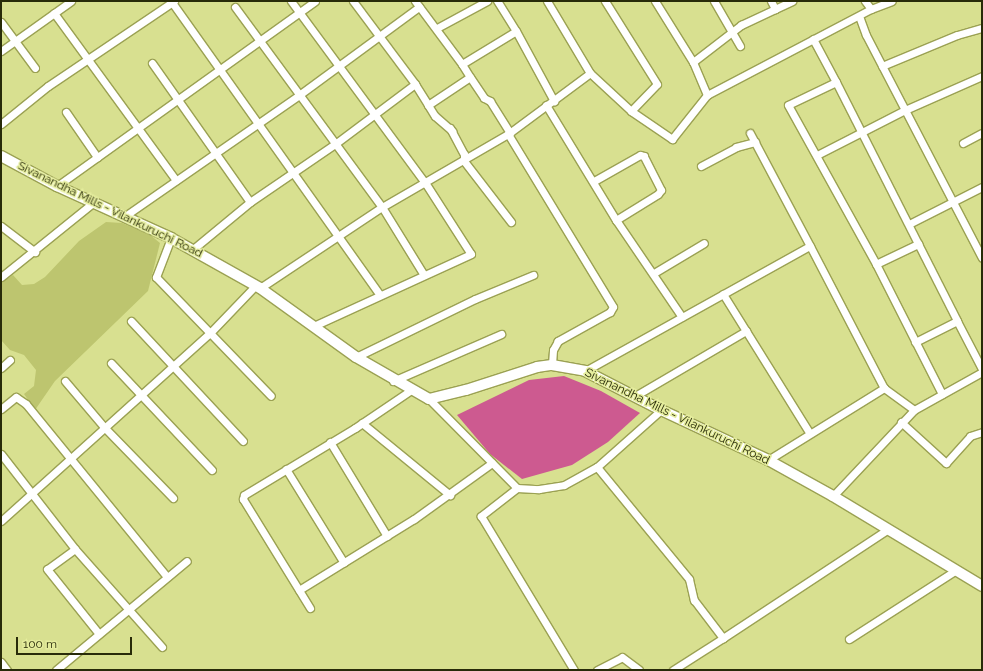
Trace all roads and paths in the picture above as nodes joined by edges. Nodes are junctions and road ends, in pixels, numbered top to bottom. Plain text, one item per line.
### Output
1 (71, 1) edge
2 (172, 1) edge
3 (291, 1) edge
4 (315, 1) edge
5 (353, 1) edge
6 (487, 1) edge
7 (497, 1) edge
8 (547, 1) edge
9 (605, 1) edge
10 (655, 1) edge
11 (714, 1) edge
12 (771, 1) edge
13 (792, 1) edge
14 (866, 1) edge
15 (892, 1) edge
16 (417, 4) edge
17 (235, 7) dead end
18 (775, 9) junction
19 (871, 9) junction
20 (54, 13) junction
21 (299, 13) junction
22 (859, 16) junction
23 (1, 22) edge
24 (437, 28) junction
25 (982, 28) edge
26 (516, 31) junction
27 (732, 32) junction
28 (379, 34) junction
29 (814, 39) junction
30 (15, 41) junction
31 (260, 42) junction
32 (740, 46) dead end
33 (1, 51) edge
34 (88, 61) junction
35 (693, 62) junction
36 (152, 63) dead end
37 (462, 64) junction
38 (338, 65) junction
39 (882, 66) junction
40 (35, 68) dead end
41 (219, 69) junction
42 (590, 73) junction
43 (982, 76) edge
44 (470, 77) junction
45 (836, 82) junction
46 (415, 84) junction
47 (299, 95) junction
48 (708, 95) junction
49 (180, 99) junction
50 (554, 102) junction
51 (428, 105) junction
52 (546, 105) junction
53 (905, 110) junction
54 (631, 111) junction
55 (66, 112) dead end
56 (375, 116) junction
57 (257, 123) junction
58 (1, 124) edge
59 (139, 128) junction
60 (750, 132) dead end
61 (862, 132) junction
62 (982, 133) edge
63 (509, 134) junction
64 (755, 142) junction
65 (962, 143) dead end
66 (335, 144) junction
67 (217, 152) junction
68 (817, 155) junction
69 (1, 156) edge
70 (97, 157) junction
71 (466, 159) junction
72 (701, 166) dead end
73 (293, 174) junction
74 (176, 180) junction
75 (594, 182) junction
76 (426, 184) junction
77 (57, 186) junction
78 (982, 187) edge
79 (94, 202) junction
80 (250, 202) junction
81 (953, 203) junction
82 (382, 207) junction
83 (124, 216) junction
84 (616, 220) junction
85 (511, 222) dead end
86 (909, 224) junction
87 (1, 226) edge
88 (338, 235) junction
89 (171, 238) junction
90 (704, 243) dead end
91 (918, 244) junction
92 (979, 244) edge
93 (810, 246) junction
94 (192, 250) junction
95 (35, 252) junction
96 (982, 258) edge
97 (876, 264) junction
98 (654, 273) junction
99 (424, 275) junction
100 (533, 275) dead end
101 (1, 277) edge
102 (258, 287) junction
103 (379, 294) junction
104 (723, 294) junction
105 (682, 317) junction
106 (957, 320) junction
107 (131, 321) dead end
108 (314, 326) junction
109 (746, 331) junction
110 (209, 334) junction
111 (501, 334) dead end
112 (915, 342) junction
113 (356, 357) junction
114 (10, 360) dead end
115 (111, 363) dead end
116 (552, 365) junction
117 (174, 366) junction
118 (1, 368) edge
119 (585, 371) junction
120 (982, 371) edge
121 (65, 381) dead end
122 (393, 381) junction
123 (884, 388) junction
124 (411, 390) junction
125 (942, 394) junction
126 (141, 396) junction
127 (271, 396) dead end
128 (635, 396) junction
129 (429, 399) junction
130 (1, 409) edge
131 (661, 410) junction
132 (914, 410) junction
133 (901, 422) junction
134 (362, 423) junction
135 (104, 427) junction
136 (809, 432) junction
137 (982, 432) edge
138 (243, 441) dead end
139 (330, 442) junction
140 (1, 454) edge
141 (71, 458) junction
142 (768, 460) junction
143 (492, 463) junction
144 (597, 467) junction
145 (286, 469) junction
146 (212, 470) dead end
147 (517, 488) junction
148 (31, 494) junction
149 (450, 495) junction
150 (833, 496) junction
151 (174, 498) dead end
152 (1, 521) edge
153 (888, 529) junction
154 (387, 536) junction
155 (75, 549) junction
156 (187, 561) dead end
157 (344, 562) junction
158 (956, 570) junction
159 (168, 577) junction
160 (982, 586) edge
161 (299, 590) junction
162 (310, 608) dead end
163 (128, 611) junction
164 (99, 634) junction
165 (723, 638) junction
166 (849, 639) dead end
167 (162, 647) dead end
168 (1, 662) edge
169 (7, 670) edge
170 (56, 670) edge
171 (574, 670) edge
172 (596, 670) edge
173 (639, 670) edge
174 (673, 670) edge

1 - 20 street
2 - 34 street
2 - 41 street
3 - 21 street
4 - 21 street
5 - 28 street
6 - 24 street
7 - 26 street
8 - 42 street
9 - 54 street
10 - 35 street
11 - 27 street
12 - 18 street
13 - 18 street
14 - 19 street
15 - 19 street
16 - 24 street
16 - 28 street
17 - 31 street
18 - 27 street
19 - 22 street
20 - 30 street
20 - 34 street
21 - 31 street
21 - 38 street
22 - 29 street
22 - 39 street
23 - 30 street
24 - 37 street
25 - 39 street
26 - 37 street
26 - 50 street
27 - 32 street
27 - 35 street
28 - 38 street
28 - 46 street
29 - 45 street
29 - 48 street
30 - 33 street
30 - 40 street
31 - 41 street
31 - 47 street
34 - 58 street
34 - 59 street
35 - 48 street
36 - 49 street
37 - 44 street
38 - 47 street
38 - 56 street
39 - 53 street
41 - 49 street
41 - 57 street
42 - 50 street
42 - 54 street
43 - 53 street
44 - 51 street
44 - 63 street
45 - 61 street
45 - 68 street
46 - 51 street
46 - 56 street
47 - 57 street
47 - 66 street
48 - 54 street
49 - 59 street
49 - 67 street
50 - 52 street
51 - 71 street
52 - 63 street
52 - 75 street
53 - 61 street
53 - 81 street
55 - 70 street
56 - 66 street
56 - 76 street
57 - 67 street
57 - 73 street
59 - 70 street
59 - 74 street
60 - 64 street
61 - 68 street
61 - 86 street
62 - 65 street
63 - 71 street
63 - 116 street
64 - 72 street
64 - 93 street
66 - 73 street
66 - 82 street
67 - 74 street
67 - 80 street
68 - 97 street
69 - 77 main road, Sivanandha Mills - Vilankuruchi Road
70 - 77 street
71 - 76 street
71 - 85 street
73 - 80 street
73 - 88 street
74 - 83 street
75 - 84 street
75 - 84 street
76 - 82 street
76 - 99 street
77 - 79 main road, Sivanandha Mills - Vilankuruchi Road
78 - 81 street
79 - 83 main road, Sivanandha Mills - Vilankuruchi Road
79 - 95 street
80 - 94 street
81 - 86 street
81 - 92 street
82 - 88 street
82 - 99 street
83 - 89 main road, Sivanandha Mills - Vilankuruchi Road
84 - 98 street
86 - 91 street
87 - 95 street
88 - 102 street
88 - 103 street
89 - 94 main road, Sivanandha Mills - Vilankuruchi Road
89 - 110 street
90 - 98 street
91 - 97 street
91 - 106 street
92 - 96 street
93 - 104 street
93 - 123 street
94 - 102 main road, Sivanandha Mills - Vilankuruchi Road
95 - 101 street
97 - 112 street
98 - 105 street
99 - 103 street
100 - 113 street
102 - 108 main road, Sivanandha Mills - Vilankuruchi Road
102 - 110 street
103 - 108 street
104 - 105 street
104 - 109 street
105 - 119 street
106 - 112 street
106 - 120 street
107 - 117 street
108 - 113 main road, Sivanandha Mills - Vilankuruchi Road
109 - 128 street
109 - 136 street
110 - 117 street
110 - 127 street
111 - 122 street
112 - 125 street
113 - 122 main road, Sivanandha Mills - Vilankuruchi Road
114 - 118 street
115 - 126 street
116 - 119 main road, Sivanandha Mills - Vilankuruchi Road
116 - 129 main road, Sivanandha Mills - Vilankuruchi Road
117 - 126 street
117 - 138 street
119 - 128 main road, Sivanandha Mills - Vilankuruchi Road
120 - 125 street
121 - 135 street
122 - 124 main road, Sivanandha Mills - Vilankuruchi Road
123 - 132 street
123 - 136 street
124 - 129 main road, Sivanandha Mills - Vilankuruchi Road
124 - 134 street
125 - 132 street
126 - 135 street
126 - 146 street
128 - 131 main road, Sivanandha Mills - Vilankuruchi Road
129 - 143 street
130 - 141 street
131 - 142 main road, Sivanandha Mills - Vilankuruchi Road
131 - 144 street
132 - 133 street
133 - 137 street
133 - 150 street
134 - 139 street
134 - 149 street
135 - 141 street
135 - 151 street
136 - 142 street
139 - 145 street
139 - 154 street
140 - 148 street
141 - 148 street
141 - 159 street
142 - 150 main road, Sivanandha Mills - Vilankuruchi Road
143 - 147 street
143 - 149 street
144 - 147 street
144 - 165 street
145 - 157 street
145 - 161 street
147 - 171 street
148 - 152 street
148 - 155 street
149 - 154 street
150 - 153 main road, Sivanandha Mills - Vilankuruchi Road
153 - 158 main road, Sivanandha Mills - Vilankuruchi Road
153 - 165 street
154 - 157 street
155 - 163 street
155 - 164 street
156 - 159 street
157 - 161 street
158 - 160 main road, Sivanandha Mills - Vilankuruchi Road
158 - 166 street
159 - 163 street
161 - 162 street
163 - 164 street
163 - 167 street
164 - 170 street
165 - 174 street
168 - 169 street
172 - 173 street

